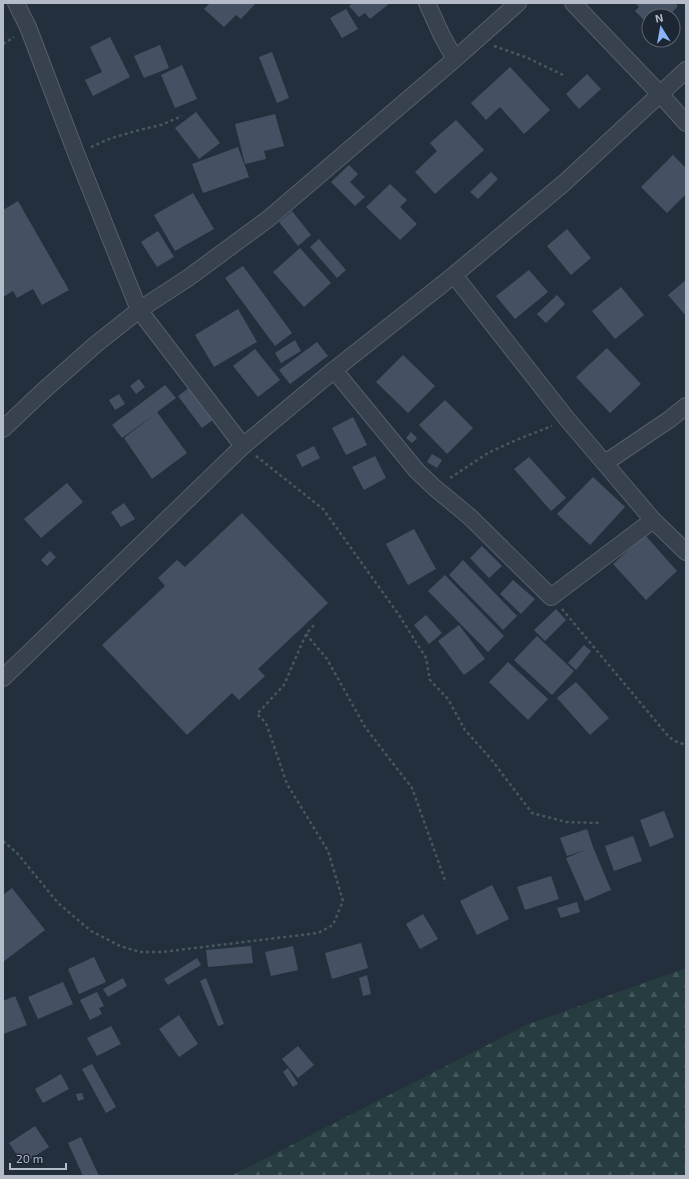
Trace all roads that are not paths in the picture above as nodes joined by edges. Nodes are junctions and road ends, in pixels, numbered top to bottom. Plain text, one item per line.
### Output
1 (16, 3) edge
2 (428, 3) edge
3 (518, 3) edge
4 (573, 3) edge
5 (455, 59) junction
6 (686, 70) edge
7 (660, 94) junction
8 (686, 123) edge
9 (454, 275) junction
10 (139, 310) junction
11 (334, 370) junction
12 (686, 406) edge
13 (3, 429) edge
14 (243, 446) junction
15 (605, 463) junction
16 (653, 520) junction
17 (686, 552) edge
18 (3, 678) edge

1 - 10 street
2 - 5 street
3 - 5 street
4 - 7 street
5 - 10 street
6 - 7 street
7 - 8 street
7 - 9 street
9 - 11 street
9 - 15 street
10 - 13 street
10 - 14 street
11 - 14 street
11 - 16 street
12 - 15 street
14 - 18 street
15 - 16 street
16 - 17 street

